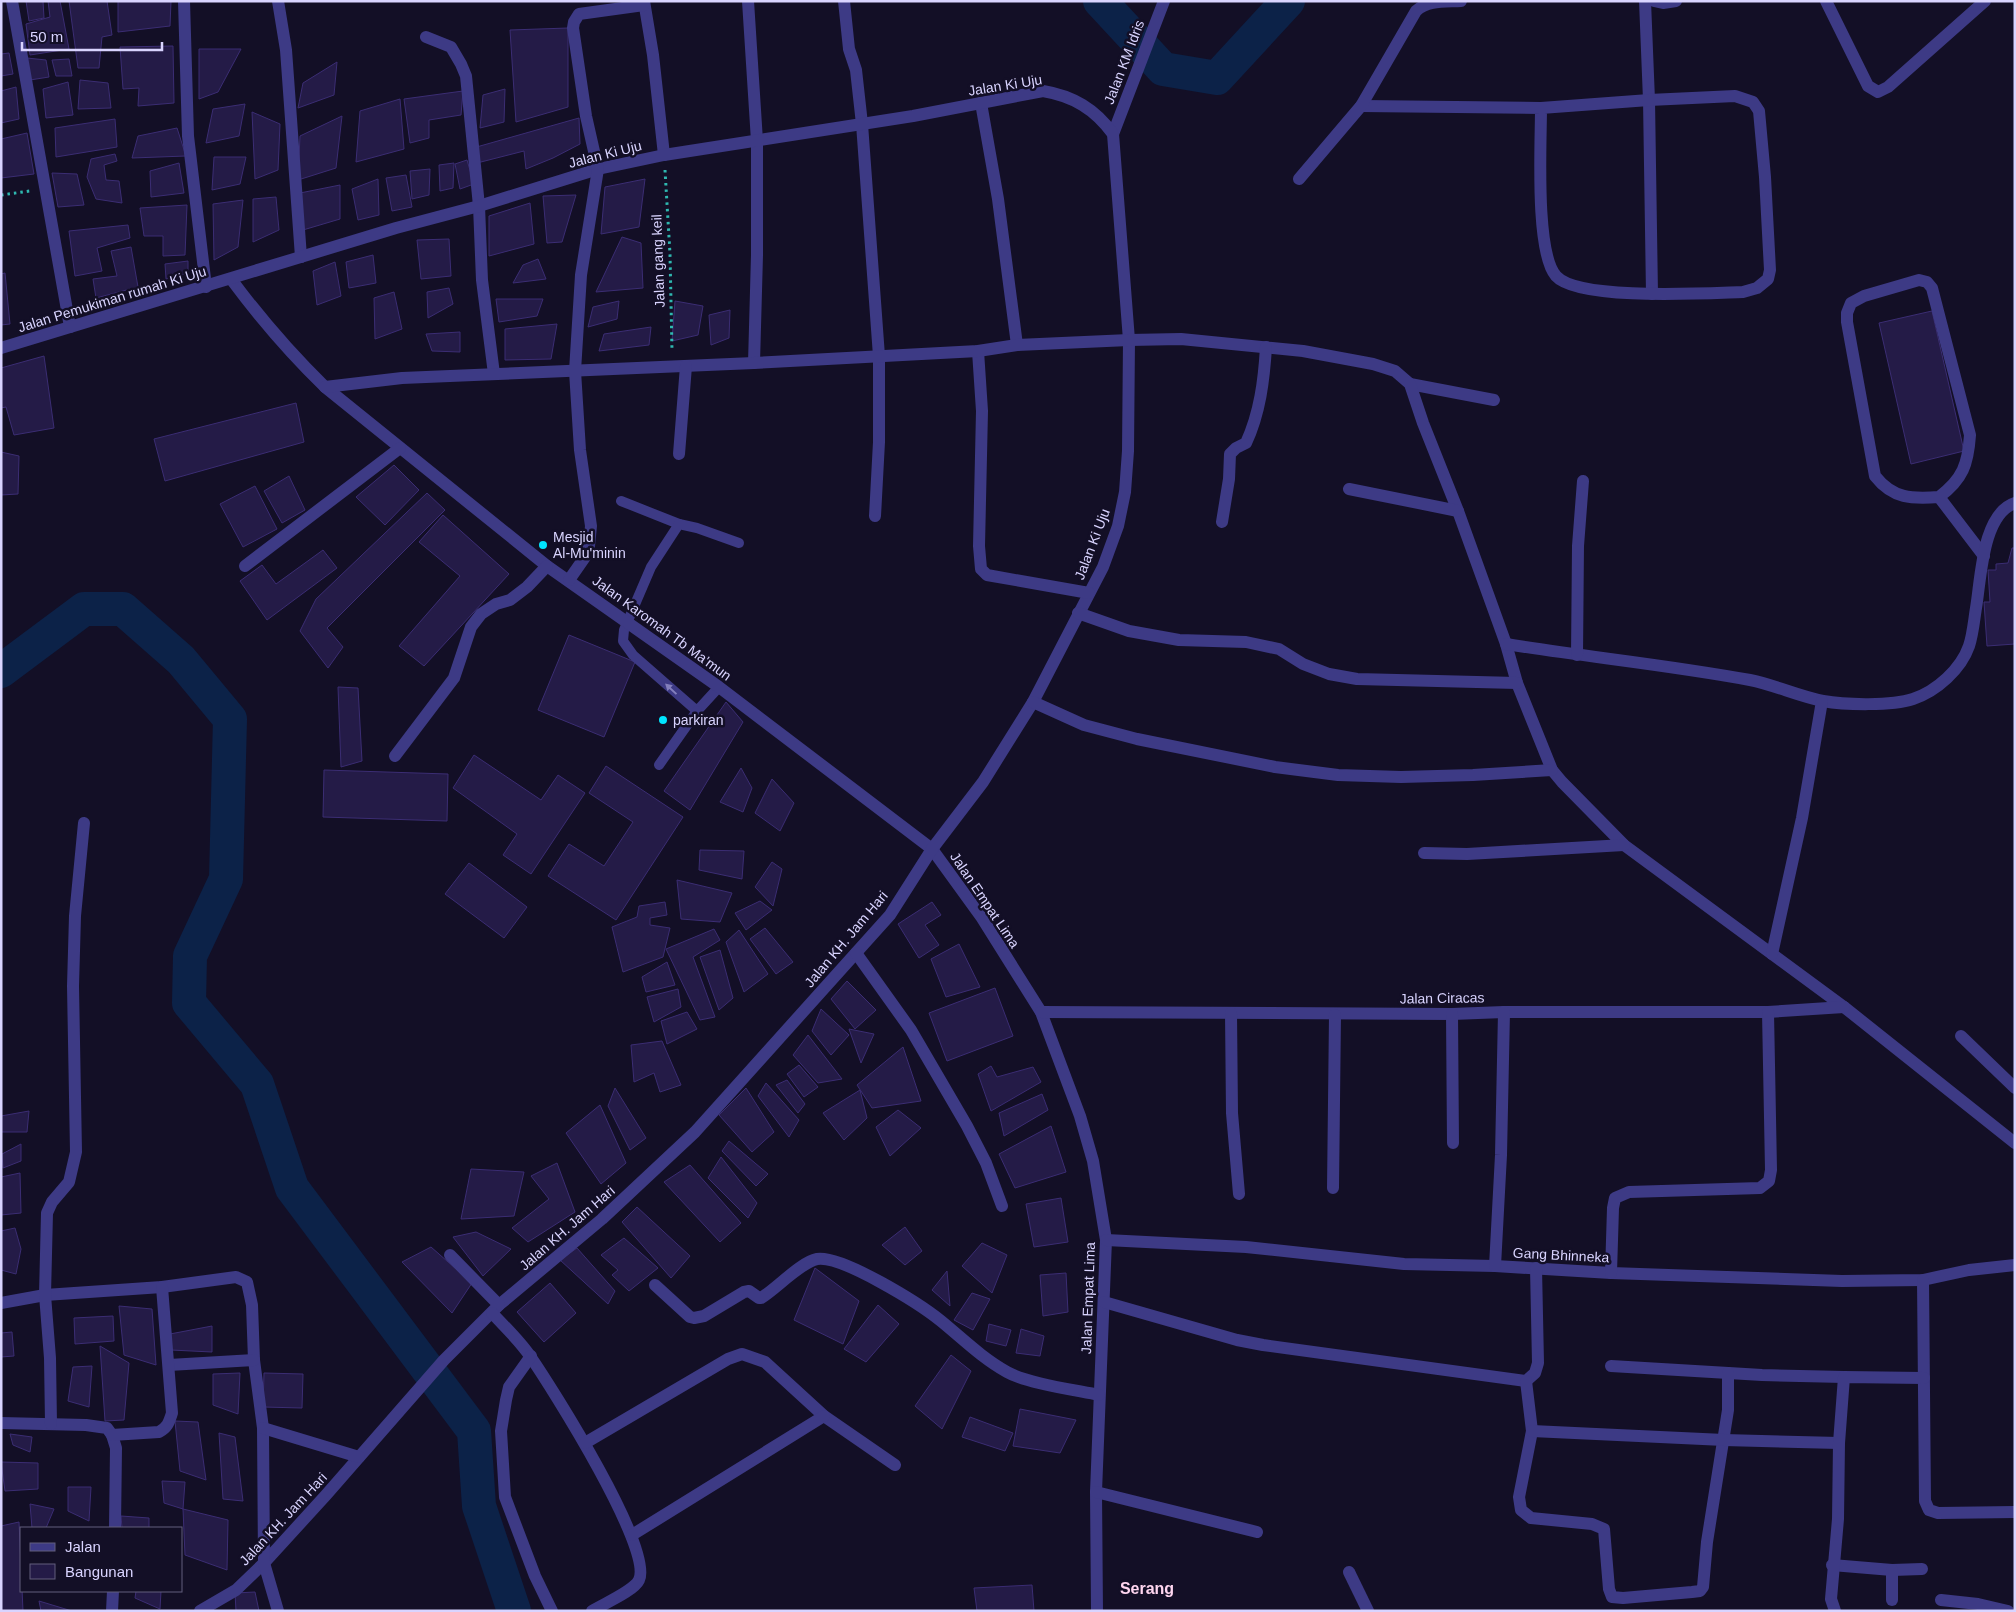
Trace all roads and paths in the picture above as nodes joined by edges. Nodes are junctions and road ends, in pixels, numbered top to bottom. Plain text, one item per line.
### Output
1 (12, 1) edge
2 (184, 1) edge
3 (278, 1) edge
4 (748, 1) edge
5 (844, 1) edge
6 (1164, 1) edge
7 (1460, 1) edge
8 (1646, 1) edge
9 (1654, 1) edge
10 (1676, 1) edge
11 (1826, 1) edge
12 (1985, 1) edge
13 (644, 3) edge
14 (426, 37) dead end
15 (1649, 100) junction
16 (981, 103) junction
17 (1361, 106) junction
18 (1541, 108) junction
19 (862, 124) junction
20 (1112, 134) junction
21 (757, 141) junction
22 (664, 155) junction
23 (598, 169) junction
24 (1299, 179) dead end
25 (46, 188) junction
26 (1, 195) edge
27 (479, 206) junction
28 (301, 257) junction
29 (231, 279) junction
30 (206, 286) junction
31 (1652, 294) junction
32 (70, 327) junction
33 (1129, 340) junction
34 (1017, 345) junction
35 (1266, 347) junction
36 (1, 348) edge
37 (978, 351) junction
38 (879, 356) junction
39 (754, 364) junction
40 (686, 366) junction
41 (672, 368) junction
42 (575, 371) junction
43 (494, 374) junction
44 (1410, 384) junction
45 (325, 387) junction
46 (1494, 400) dead end
47 (400, 448) junction
48 (679, 454) dead end
49 (1583, 481) dead end
50 (1349, 489) dead end
51 (1939, 498) junction
52 (621, 501) dead end
53 (2015, 503) edge
54 (1458, 511) junction
55 (875, 516) dead end
56 (1222, 522) dead end
57 (679, 524) junction
58 (739, 543) dead end
59 (1984, 556) junction
60 (245, 566) dead end
61 (547, 566) junction
62 (569, 580) junction
63 (1089, 593) junction
64 (1078, 613) junction
65 (628, 621) junction
66 (1506, 644) junction
67 (1577, 655) junction
68 (1517, 683) junction
69 (719, 687) junction
70 (1822, 701) junction
71 (1033, 702) junction
72 (697, 711) junction
73 (395, 756) dead end
74 (659, 764) dead end
75 (1552, 770) junction
76 (84, 823) dead end
77 (1624, 845) junction
78 (932, 848) junction
79 (1424, 853) dead end
80 (856, 953) junction
81 (1772, 954) junction
82 (1844, 1007) junction
83 (1041, 1012) junction
84 (1504, 1012) junction
85 (1768, 1012) junction
86 (1231, 1013) junction
87 (1452, 1014) junction
88 (1336, 1015) junction
89 (1961, 1036) dead end
90 (2015, 1088) edge
91 (1453, 1143) dead end
92 (2015, 1143) edge
93 (1333, 1188) dead end
94 (1239, 1194) dead end
95 (1002, 1206) dead end
96 (1106, 1240) junction
97 (450, 1255) dead end
98 (2015, 1265) edge
99 (1495, 1266) junction
100 (1536, 1268) junction
101 (1611, 1273) junction
102 (1923, 1280) junction
103 (655, 1285) dead end
104 (162, 1287) junction
105 (46, 1295) junction
106 (1104, 1302) junction
107 (1, 1303) edge
108 (496, 1309) junction
109 (530, 1356) junction
110 (254, 1360) junction
111 (169, 1365) junction
112 (1611, 1366) dead end
113 (1728, 1373) junction
114 (1844, 1377) junction
115 (1924, 1378) junction
116 (1526, 1381) junction
117 (1099, 1395) junction
118 (824, 1416) junction
119 (1, 1423) edge
120 (51, 1424) junction
121 (263, 1428) junction
122 (1532, 1431) junction
123 (112, 1435) junction
124 (1724, 1440) junction
125 (585, 1442) junction
126 (1839, 1443) junction
127 (362, 1453) junction
128 (895, 1465) dead end
129 (1096, 1492) junction
130 (2015, 1512) edge
131 (115, 1527) edge
132 (1257, 1532) dead end
133 (632, 1535) junction
134 (264, 1563) junction
135 (1832, 1565) junction
136 (1922, 1569) dead end
137 (1892, 1570) junction
138 (1349, 1572) dead end
139 (113, 1592) edge
140 (1892, 1600) dead end
141 (1941, 1600) dead end
142 (112, 1611) edge
143 (200, 1611) edge
144 (278, 1611) edge
145 (552, 1611) edge
146 (592, 1611) edge
147 (1097, 1611) edge
148 (1368, 1611) edge
149 (1835, 1611) edge
150 (2008, 1611) edge

1 - 25 street
2 - 30 street
3 - 28 street
4 - 21 street
5 - 19 street
6 - 20 street, Jalan KM Idris
7 - 17 street
8 - 15 street
9 - 10 street
11 - 12 street
13 - 22 street
13 - 23 street
14 - 27 street
15 - 18 street
15 - 31 street
15 - 31 street
16 - 19 street, Jalan Ki Uju
16 - 20 street, Jalan Ki Uju
16 - 34 street
17 - 18 street
17 - 24 street
18 - 31 street
19 - 21 street, Jalan Ki Uju
19 - 38 street
20 - 33 street, Jalan Ki Uju
21 - 22 street, Jalan Ki Uju
21 - 39 street
22 - 23 street, Jalan Ki Uju
22 - 41 path, Jalan gang keil
23 - 27 street, Jalan Ki Uju
23 - 42 street
25 - 26 path
25 - 32 street
27 - 28 street, Jalan Ki Uju
27 - 43 street
28 - 29 street, Jalan Ki Uju
29 - 30 street, Jalan Pemukiman rumah Ki Uju
29 - 45 street, Jalan Karomah Tb Ma'mun
30 - 32 street, Jalan Pemukiman rumah Ki Uju
32 - 36 street, Jalan Pemukiman rumah Ki Uju
33 - 34 street
33 - 35 street
33 - 63 street, Jalan Ki Uju
34 - 37 street
35 - 44 street
35 - 56 street
37 - 38 street
37 - 63 street
38 - 39 street
38 - 55 street
39 - 40 street
40 - 41 street
40 - 48 street
41 - 42 street
42 - 43 street
42 - 62 street
43 - 45 street
44 - 46 street
44 - 54 street
45 - 47 street, Jalan Karomah Tb Ma'mun
47 - 60 street
47 - 61 street, Jalan Karomah Tb Ma'mun
49 - 67 street
50 - 54 street
51 - 51 street
51 - 59 street
52 - 57 lane
53 - 59 street
54 - 66 street
57 - 58 lane
57 - 65 lane
59 - 70 street
61 - 62 street, Jalan Karomah Tb Ma'mun
61 - 73 street
62 - 65 street, Jalan Karomah Tb Ma'mun
63 - 64 street, Jalan Ki Uju
64 - 68 street
64 - 71 street, Jalan Ki Uju
65 - 69 street, Jalan Karomah Tb Ma'mun
72 -> 65 lane
66 - 67 street
66 - 68 street
67 - 70 street
68 - 75 street
69 - 72 lane
69 - 78 street, Jalan Karomah Tb Ma'mun
70 - 81 street
71 - 75 street
71 - 78 street, Jalan Ki Uju
72 - 74 lane
75 - 77 street
76 - 105 street
77 - 79 street
77 - 81 street
78 - 80 street, Jalan KH. Jam Hari
78 - 83 street, Jalan Empat Lima
80 - 95 street
80 - 108 street, Jalan KH. Jam Hari
81 - 82 street
82 - 85 street, Jalan Ciracas
82 - 92 street
83 - 86 street, Jalan Ciracas
83 - 96 street, Jalan Empat Lima
84 - 85 street, Jalan Ciracas
84 - 87 street, Jalan Ciracas
84 - 99 street
85 - 101 street
86 - 88 street, Jalan Ciracas
86 - 94 street
87 - 88 street, Jalan Ciracas
87 - 91 street
88 - 93 street
89 - 90 street
96 - 99 street, Gang Bhinneka
96 - 106 street, Jalan Empat Lima
97 - 108 street
98 - 102 street, Gang Bhinneka
99 - 100 street, Gang Bhinneka
100 - 101 street, Gang Bhinneka
100 - 116 street
101 - 102 street, Gang Bhinneka
102 - 115 street
103 - 117 street
104 - 105 street
104 - 110 street
104 - 111 street
105 - 107 street
105 - 120 street
106 - 116 street
106 - 117 street, Jalan Empat Lima
108 - 109 street
108 - 127 street, Jalan KH. Jam Hari
109 - 125 street
109 - 145 street
110 - 111 street
110 - 121 street
111 - 123 street
112 - 113 street
113 - 114 street
113 - 124 street
114 - 115 street
114 - 126 street
115 - 130 street
116 - 122 street
117 - 129 street, Jalan Empat Lima
118 - 125 street
118 - 128 street
118 - 133 street
119 - 120 street
120 - 123 street
121 - 127 street
121 - 134 street
122 - 124 street
122 - 124 street
123 - 131 street
124 - 126 street
125 - 133 street
126 - 135 street
127 - 134 street, Jalan KH. Jam Hari
129 - 132 street
129 - 147 street, Jalan Empat Lima
133 - 146 street
134 - 143 street, Jalan KH. Jam Hari
134 - 144 street
135 - 137 street
135 - 149 street
136 - 137 street
137 - 140 street
138 - 148 street
139 - 142 street
141 - 150 street

